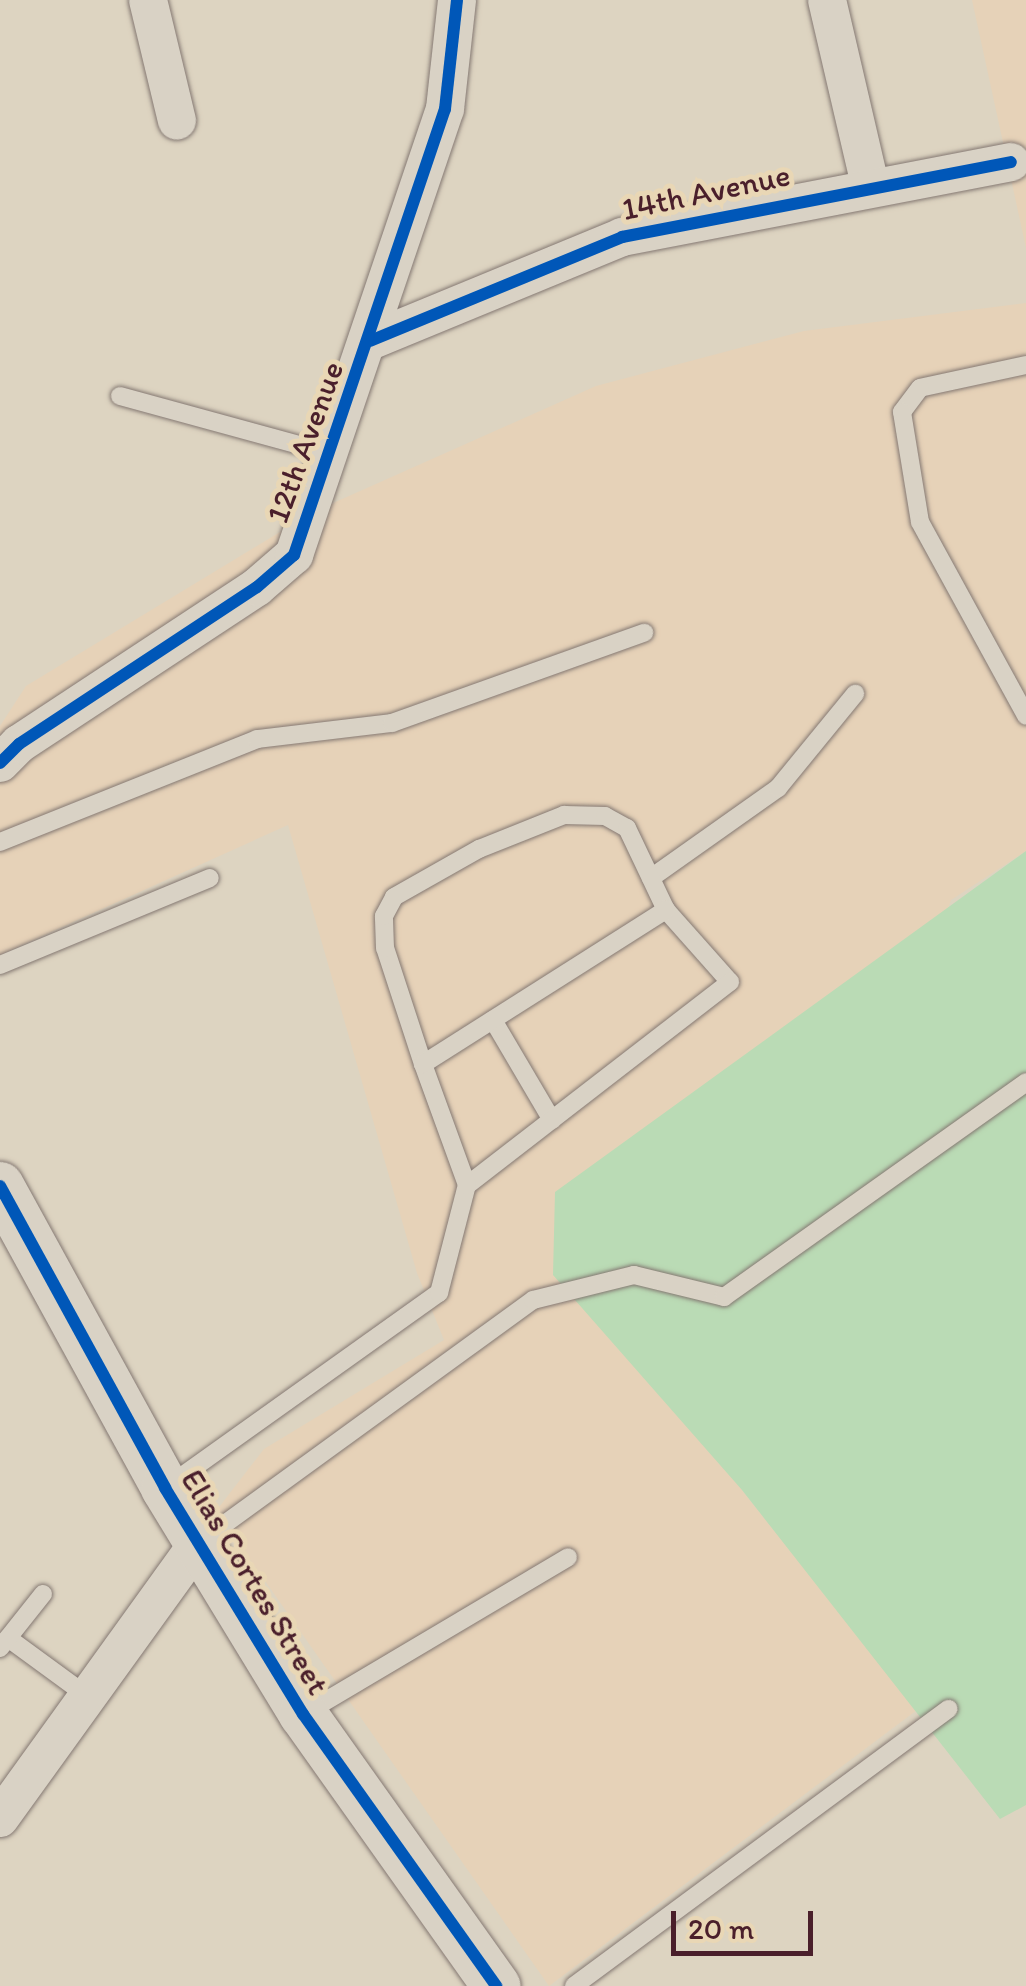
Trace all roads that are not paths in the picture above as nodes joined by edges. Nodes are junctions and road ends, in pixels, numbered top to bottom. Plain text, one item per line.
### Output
1 (148, 0) edge
2 (457, 0) edge
3 (827, 0) edge
4 (176, 121) dead end
5 (1010, 162) dead end
6 (870, 185) junction
7 (370, 340) junction
8 (1026, 365) edge
9 (120, 396) dead end
10 (332, 454) junction
11 (644, 633) dead end
12 (855, 694) dead end
13 (1026, 716) edge
14 (0, 764) edge
15 (0, 842) edge
16 (210, 878) dead end
17 (651, 878) junction
18 (666, 910) junction
19 (0, 965) edge
20 (492, 1020) junction
21 (424, 1064) junction
22 (1026, 1082) edge
23 (552, 1120) junction
24 (467, 1185) junction
25 (0, 1186) edge
26 (165, 1488) junction
27 (199, 1542) junction
28 (568, 1557) dead end
29 (43, 1594) dead end
30 (4, 1643) edge
31 (86, 1695) junction
32 (949, 1708) dead end
33 (303, 1714) junction
34 (0, 1818) edge
35 (496, 1986) edge
36 (574, 1986) edge

1 - 4 street
2 - 7 street, 12th Avenue
3 - 6 street
5 - 6 street, 14th Avenue
6 - 7 street, 14th Avenue
7 - 10 street, 12th Avenue
8 - 13 lane
9 - 10 lane
10 - 14 street, 12th Avenue
11 - 15 lane
12 - 17 lane
16 - 19 lane
17 - 18 lane
17 - 21 lane
18 - 20 lane
18 - 23 lane
20 - 21 lane
20 - 23 lane
21 - 24 lane
22 - 27 lane
23 - 24 lane
24 - 26 lane
25 - 26 street, Elias Cortes Street
26 - 27 street, Elias Cortes Street
27 - 31 street
27 - 33 street, Elias Cortes Street
28 - 33 lane
29 - 30 lane
30 - 31 lane
31 - 34 street
32 - 36 lane
33 - 35 street, Elias Cortes Street

